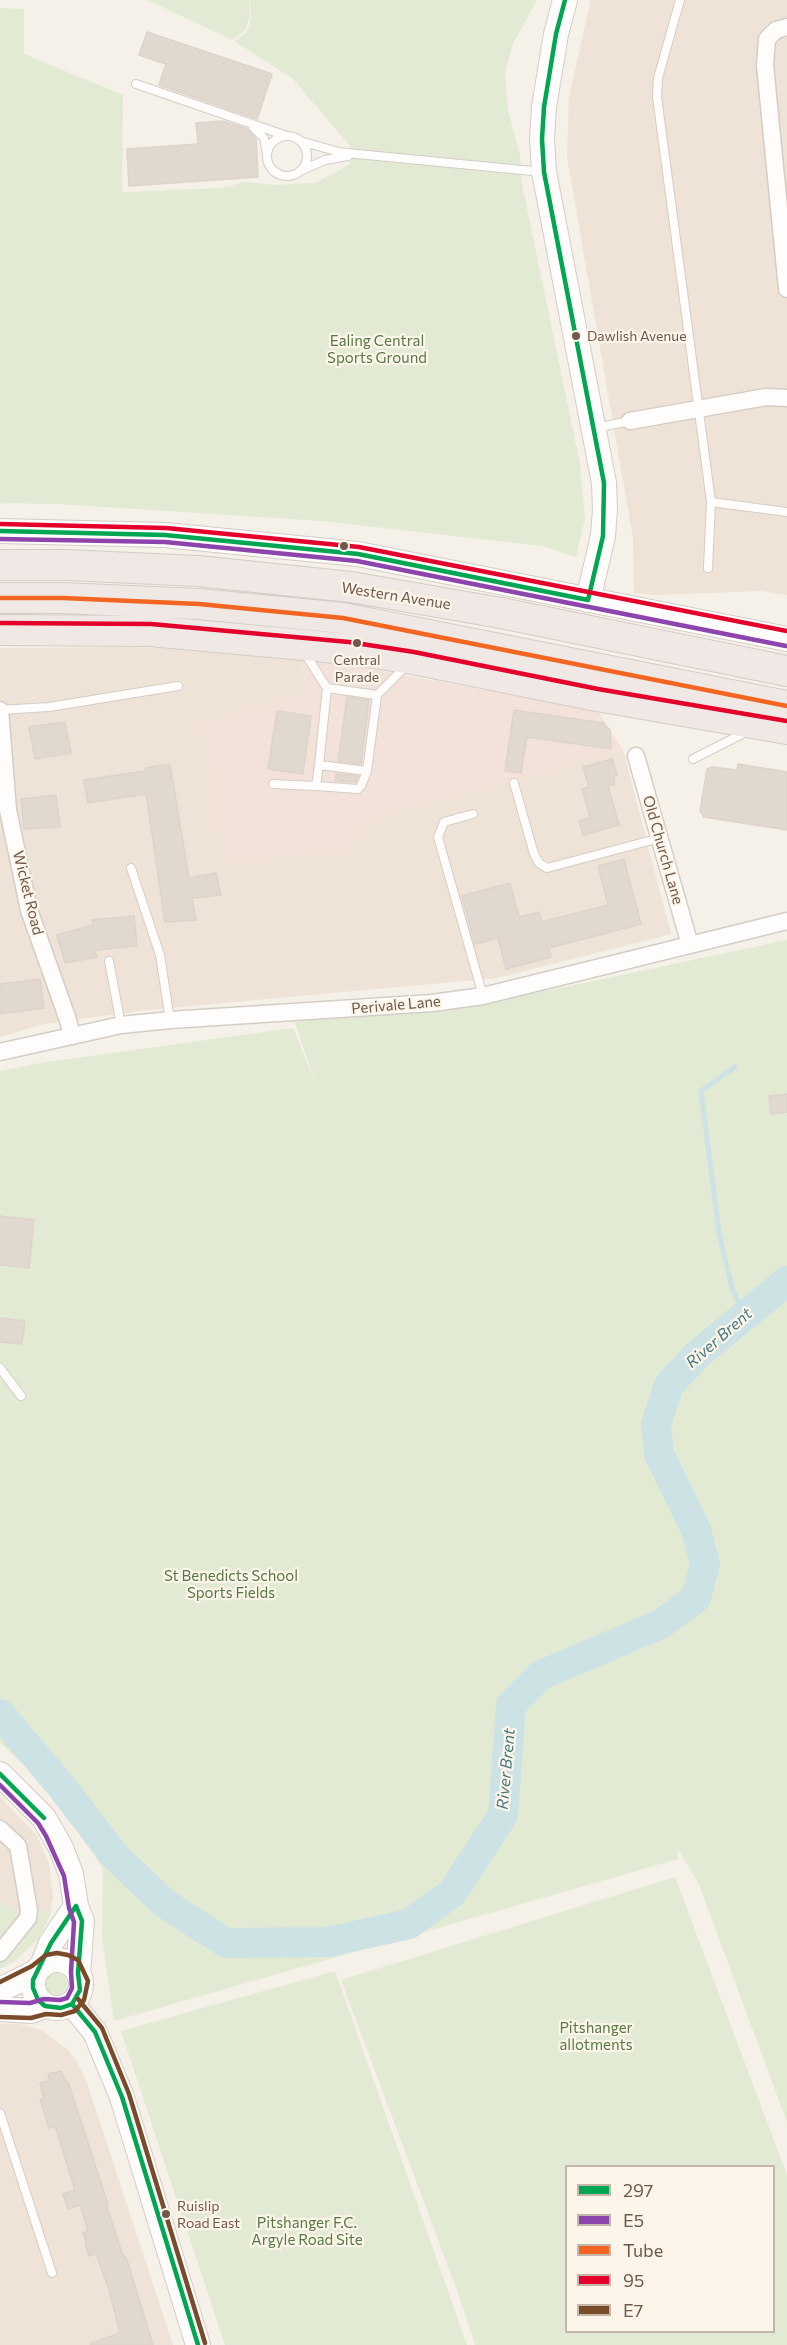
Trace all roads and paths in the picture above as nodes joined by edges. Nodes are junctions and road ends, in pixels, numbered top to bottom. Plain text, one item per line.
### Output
1 (565, 0) edge
2 (680, 0) edge
3 (787, 27) edge
4 (136, 84) dead end
5 (248, 123) junction
6 (287, 136) junction
7 (300, 141) junction
8 (357, 154) junction
9 (267, 157) junction
10 (298, 172) junction
11 (544, 172) junction
12 (787, 289) edge
13 (787, 398) edge
14 (699, 408) junction
15 (630, 421) joint
16 (594, 428) junction
17 (711, 502) junction
18 (787, 512) edge
19 (0, 531) edge
20 (0, 565) edge
21 (708, 568) dead end
22 (0, 598) edge
23 (588, 600) junction
24 (0, 630) edge
25 (787, 639) edge
26 (298, 643) junction
27 (413, 659) junction
28 (787, 671) edge
29 (178, 686) dead end
30 (327, 688) junction
31 (377, 695) junction
32 (787, 706) edge
33 (0, 710) edge
34 (773, 727) edge
35 (636, 756) dead end
36 (693, 759) dead end
37 (319, 765) junction
38 (367, 771) junction
39 (513, 783) dead end
40 (273, 784) dead end
41 (316, 786) junction
42 (473, 814) dead end
43 (660, 838) junction
44 (131, 868) dead end
45 (787, 921) edge
46 (690, 945) junction
47 (109, 961) dead end
48 (483, 996) junction
49 (170, 1020) junction
50 (121, 1025) junction
51 (72, 1035) junction
52 (0, 1052) edge
53 (0, 1368) edge
54 (21, 1396) dead end
55 (0, 1774) edge
56 (0, 1829) edge
57 (76, 1906) junction
58 (0, 1953) edge
59 (39, 1969) junction
60 (78, 1973) junction
61 (0, 1990) edge
62 (72, 2004) junction
63 (45, 2006) junction
64 (0, 2009) edge
65 (0, 2113) edge
66 (52, 2273) dead end
67 (198, 2345) edge

1 - 11 main road
2 - 14 lane
3 - 12 street
4 - 5 lane
5 - 6 lane
5 - 9 lane
6 - 7 lane
6 - 9 lane
7 - 8 lane
7 - 10 lane
8 - 10 lane
8 - 11 lane
9 - 10 lane
11 - 16 main road
13 - 14 street
14 - 15 street
14 - 17 lane
15 - 16 lane
16 - 23 main road
17 - 18 lane
17 - 21 lane
19 - 23 main road
20 - 28 highway, Western Avenue
22 - 32 highway, Western Avenue
23 - 25 main road
24 - 26 highway
26 - 27 highway
26 - 30 lane
27 - 31 lane
27 - 34 highway
29 - 33 lane
30 - 31 lane
30 - 37 lane
31 - 38 lane
33 - 51 street, Wicket Road
34 - 36 lane
35 - 43 street, Old Church Lane
37 - 38 lane
37 - 41 lane
38 - 41 lane
39 - 43 lane
40 - 41 lane
42 - 48 lane
43 - 46 street, Old Church Lane
44 - 49 lane
45 - 46 street, Perivale Lane
46 - 48 street, Perivale Lane
47 - 50 lane
48 - 49 street, Perivale Lane
49 - 50 street, Perivale Lane
50 - 51 street, Perivale Lane
51 - 52 street, Perivale Lane
53 - 54 lane
55 - 57 main road
56 - 58 street
57 - 59 main road
57 - 60 main road
59 - 60 main road
59 - 61 main road
59 - 63 main road
60 - 62 main road
62 - 63 main road
62 - 67 main road
63 - 64 main road
65 - 66 lane

